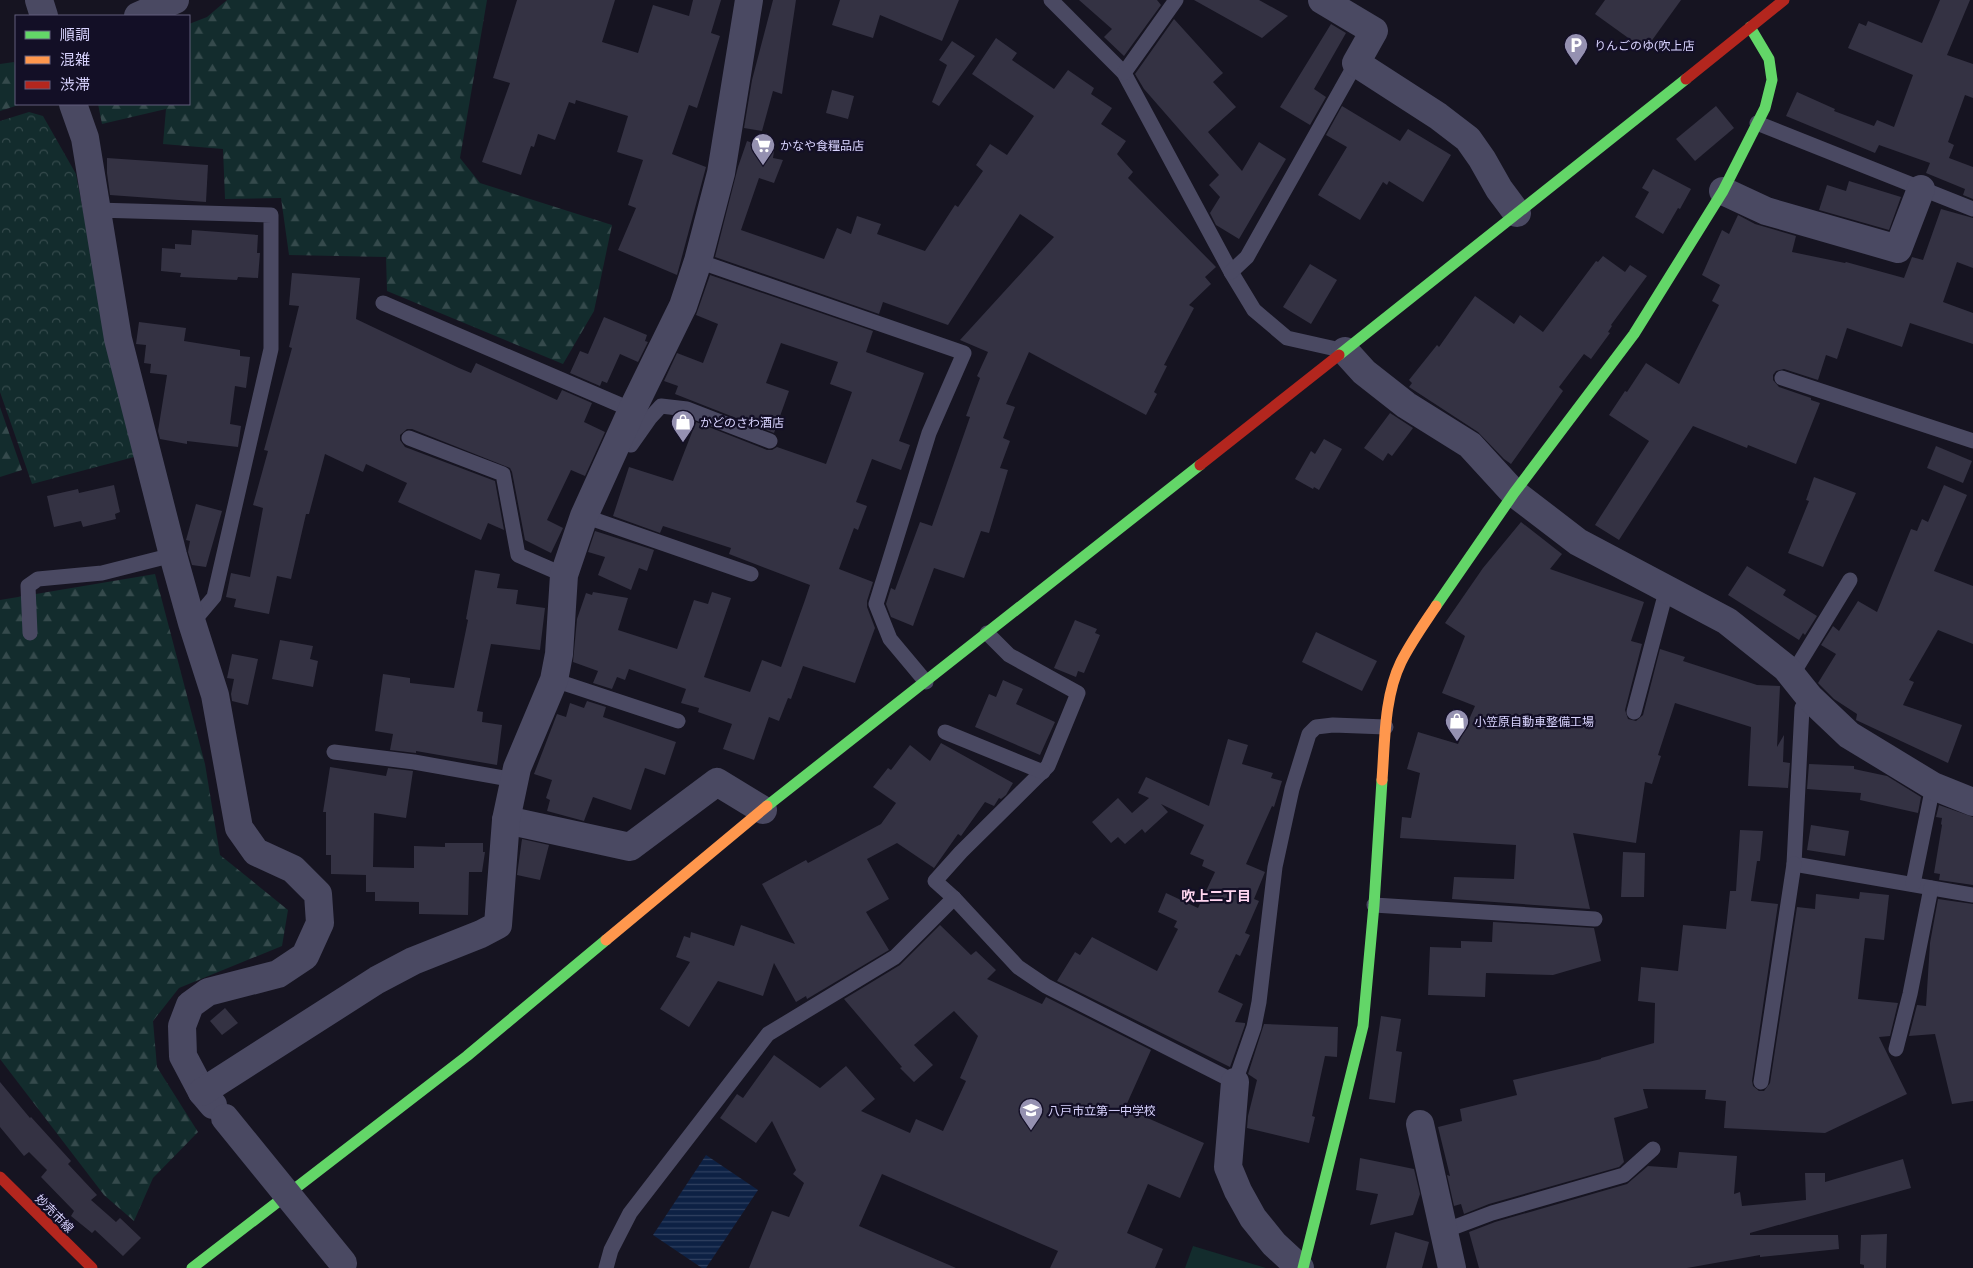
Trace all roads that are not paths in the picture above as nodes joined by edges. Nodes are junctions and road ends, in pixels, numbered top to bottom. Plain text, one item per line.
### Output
1 (38, 0) edge
2 (175, 0) edge
3 (749, 0) edge
4 (1051, 0) edge
5 (1176, 0) edge
6 (1322, 0) edge
7 (1784, 0) edge
8 (44, 15) edge
9 (140, 15) edge
10 (1750, 27) junction
11 (1356, 63) junction
12 (1124, 73) junction
13 (73, 105) edge
14 (1758, 123) junction
15 (1922, 189) junction
16 (1723, 192) junction
17 (1973, 209) edge
18 (96, 210) junction
19 (1517, 213) junction
20 (698, 261) junction
21 (1231, 272) junction
22 (383, 303) dead end
23 (1345, 351) junction
24 (1782, 378) dead end
25 (632, 410) junction
26 (409, 438) dead end
27 (770, 440) dead end
28 (618, 441) junction
29 (1973, 441) edge
30 (1514, 493) junction
31 (584, 516) junction
32 (174, 555) junction
33 (751, 574) dead end
34 (564, 575) junction
35 (1850, 580) dead end
36 (1667, 588) junction
37 (192, 623) junction
38 (30, 633) dead end
39 (987, 633) junction
40 (1792, 675) junction
41 (554, 680) junction
42 (926, 682) junction
43 (1810, 698) junction
44 (1634, 712) dead end
45 (678, 721) dead end
46 (1386, 728) junction
47 (944, 732) dead end
48 (334, 752) dead end
49 (1042, 772) junction
50 (515, 780) junction
51 (1933, 786) junction
52 (1973, 802) edge
53 (763, 810) junction
54 (506, 820) junction
55 (1794, 864) junction
56 (1914, 884) junction
57 (1931, 888) junction
58 (1973, 895) edge
59 (954, 898) junction
60 (1374, 905) junction
61 (1594, 919) dead end
62 (1896, 1049) dead end
63 (1235, 1082) junction
64 (1761, 1082) dead end
65 (202, 1092) junction
66 (1420, 1124) dead end
67 (1653, 1149) dead end
68 (0, 1177) edge
69 (1444, 1231) junction
70 (345, 1266) edge
71 (92, 1268) edge
72 (192, 1268) edge
73 (606, 1268) edge
74 (1302, 1268) edge
75 (1452, 1268) edge

1 - 8 street
2 - 9 street
3 - 20 street
4 - 12 lane
5 - 12 lane
6 - 11 street
7 - 10 street
10 - 14 street
10 - 19 street
11 - 19 street
11 - 21 lane
12 - 21 lane
13 - 18 street
14 - 15 lane
14 - 16 street
15 - 16 street
15 - 17 lane
16 - 30 street
18 - 32 street
18 - 37 lane
19 - 23 street
20 - 25 street
20 - 42 lane
21 - 23 lane
22 - 25 lane
23 - 30 street
23 - 39 street
24 - 29 lane
25 - 28 street
26 - 34 lane
27 - 28 lane
28 - 31 street
30 - 36 street
30 - 46 street
31 - 33 lane
31 - 34 street
32 - 37 street
32 - 38 lane
34 - 41 street
35 - 40 lane
36 - 40 street
36 - 44 lane
37 - 65 street
39 - 42 street
39 - 49 lane
40 - 43 street
41 - 45 lane
41 - 50 street
42 - 53 street
43 - 51 street
43 - 55 lane
46 - 60 street
46 - 63 lane
47 - 49 lane
48 - 50 lane
49 - 59 lane
50 - 54 street
51 - 52 street
51 - 56 lane
53 - 54 street
53 - 72 street
54 - 65 street
55 - 56 lane
55 - 64 lane
56 - 57 lane
57 - 58 lane
57 - 62 lane
59 - 63 lane
59 - 73 lane
60 - 61 lane
60 - 74 street
63 - 74 street
65 - 70 street, bridge
66 - 69 street
67 - 69 lane
68 - 71 street, 妙売市線
69 - 75 street

